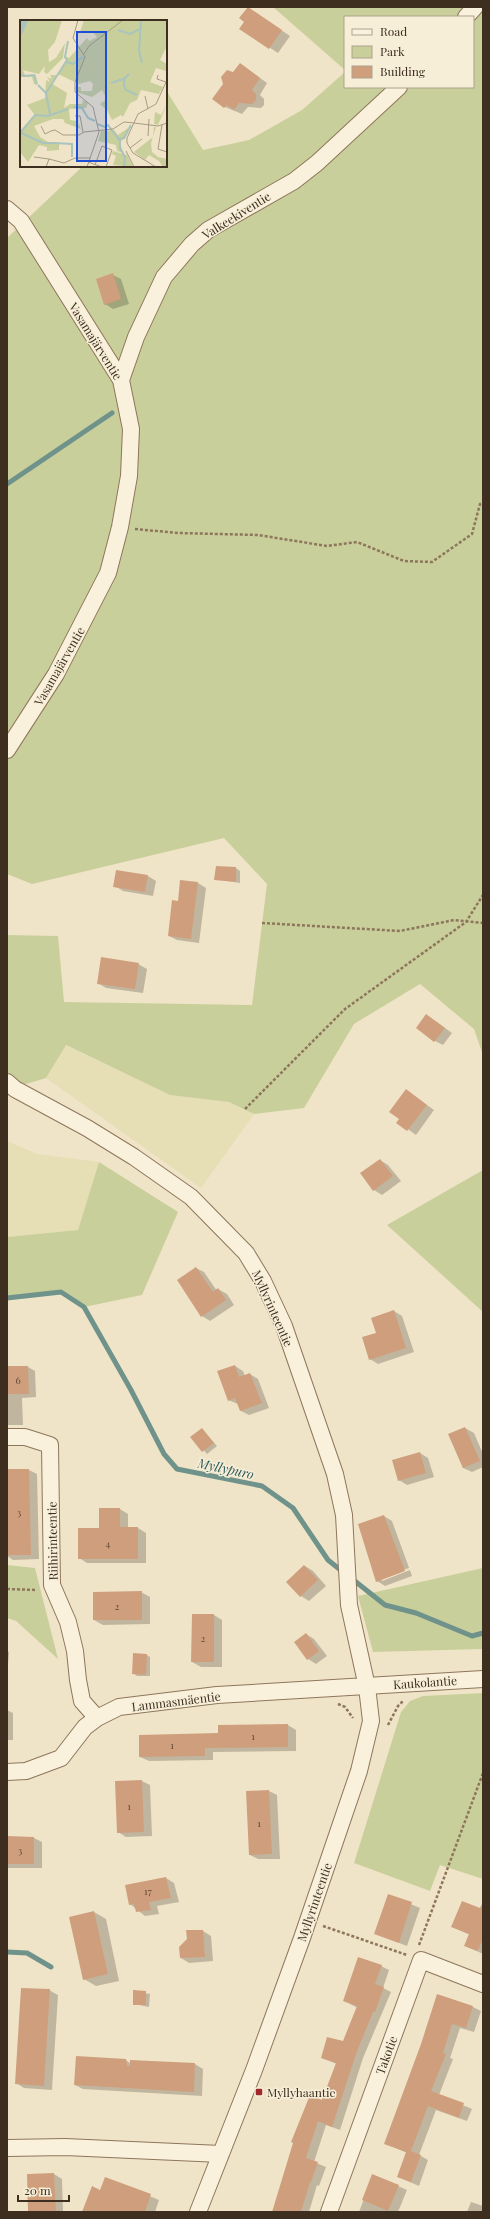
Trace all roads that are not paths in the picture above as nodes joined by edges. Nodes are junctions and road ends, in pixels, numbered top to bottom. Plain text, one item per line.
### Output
1 (475, 7) edge
2 (467, 16) edge
3 (398, 88) edge
4 (7, 209) edge
5 (121, 380) junction
6 (7, 750) edge
7 (7, 1082) edge
8 (7, 1436) edge
9 (483, 1679) edge
10 (367, 1687) junction
11 (97, 1718) junction
12 (7, 1772) edge
13 (483, 1984) edge
14 (7, 2148) edge
15 (221, 2154) junction
16 (198, 2212) edge
17 (329, 2212) edge

1 - 2 street
3 - 5 street, Valkeekiventie
4 - 5 street, Vasamajärventie
5 - 6 street, Vasamajärventie
7 - 10 street, Myllyrinteentie
8 - 11 street, Riihirinteentie
9 - 10 street, Kaukolantie
10 - 11 street, Lammasmäentie
10 - 15 street, Myllyrinteentie
11 - 12 street, Lammasmäentie
13 - 17 street, Takotie
14 - 15 street
15 - 16 street, Myllyrinteentie

